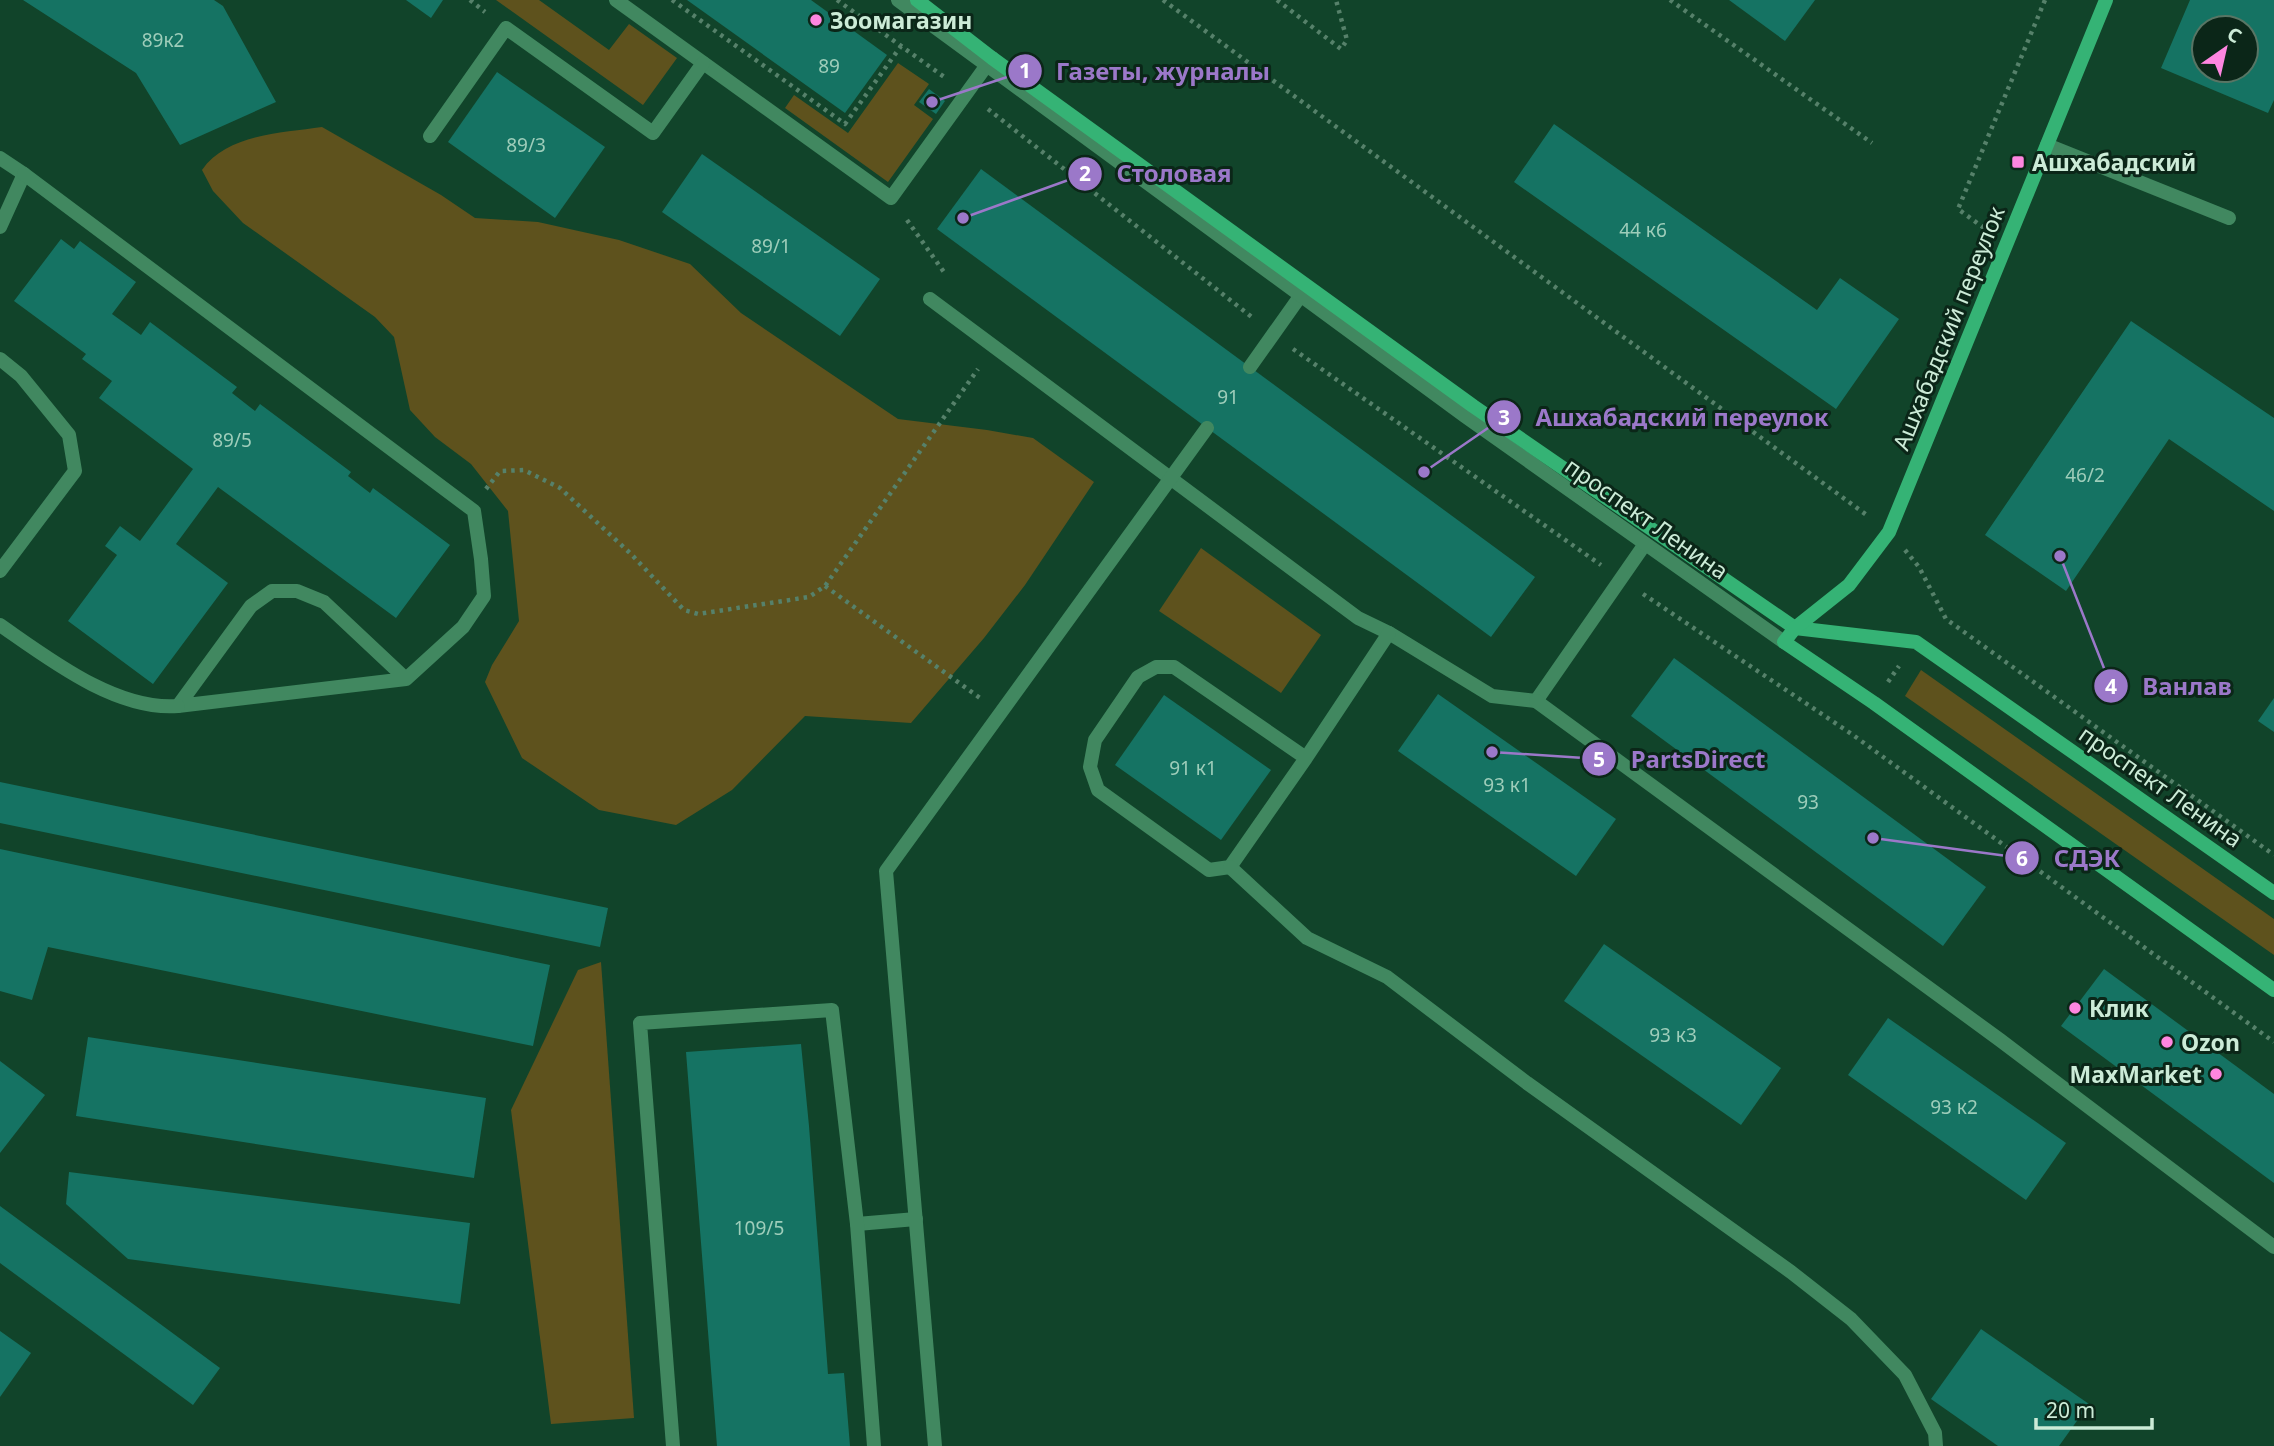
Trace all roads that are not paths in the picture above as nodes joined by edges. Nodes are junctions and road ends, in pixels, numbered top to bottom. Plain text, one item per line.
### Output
1 (616, 0) edge
2 (898, 0) edge
3 (917, 0) edge
4 (2106, 0) edge
5 (989, 62) junction
6 (703, 63) junction
7 (430, 136) dead end
8 (2047, 145) junction
9 (0, 158) edge
10 (24, 174) junction
11 (2229, 218) dead end
12 (0, 227) edge
13 (1304, 291) junction
14 (930, 299) road end
15 (0, 359) edge
16 (1250, 367) dead end
17 (1207, 428) dead end
18 (1170, 478) junction
19 (1645, 544) junction
20 (0, 571) edge
21 (0, 625) edge
22 (1795, 628) junction
23 (1390, 634) junction
24 (1784, 642) junction
25 (406, 679) junction
26 (1536, 701) junction
27 (178, 706) junction
28 (1306, 758) junction
29 (1230, 867) junction
30 (2274, 893) edge
31 (2274, 990) edge
32 (916, 1219) junction
33 (857, 1224) junction
34 (2274, 1247) edge
35 (673, 1446) edge
36 (874, 1446) edge
37 (935, 1446) edge
38 (1936, 1446) edge

1 - 6 street
2 - 5 street
3 - 5 main road
4 - 8 main road, Ашхабадский переулок
5 - 6 street
5 - 13 main road
6 - 7 street
8 - 11 street
8 - 22 main road, Ашхабадский переулок
9 - 10 street
10 - 12 street
10 - 25 street
13 - 16 street
13 - 19 street, проспект Ленина
13 - 22 main road
14 - 18 street
15 - 20 street
17 - 18 street
18 - 23 street
18 - 32 street
19 - 24 street, проспект Ленина
19 - 26 street
21 - 27 street
22 - 24 main road, Ашхабадский переулок
22 - 30 main road, проспект Ленина
23 - 26 street
23 - 28 street
24 - 31 main road, проспект Ленина
25 - 27 street
25 - 27 street
26 - 34 street
28 - 29 street
28 - 29 street
29 - 38 street
32 - 33 street
32 - 37 street
33 - 35 street
33 - 36 street

